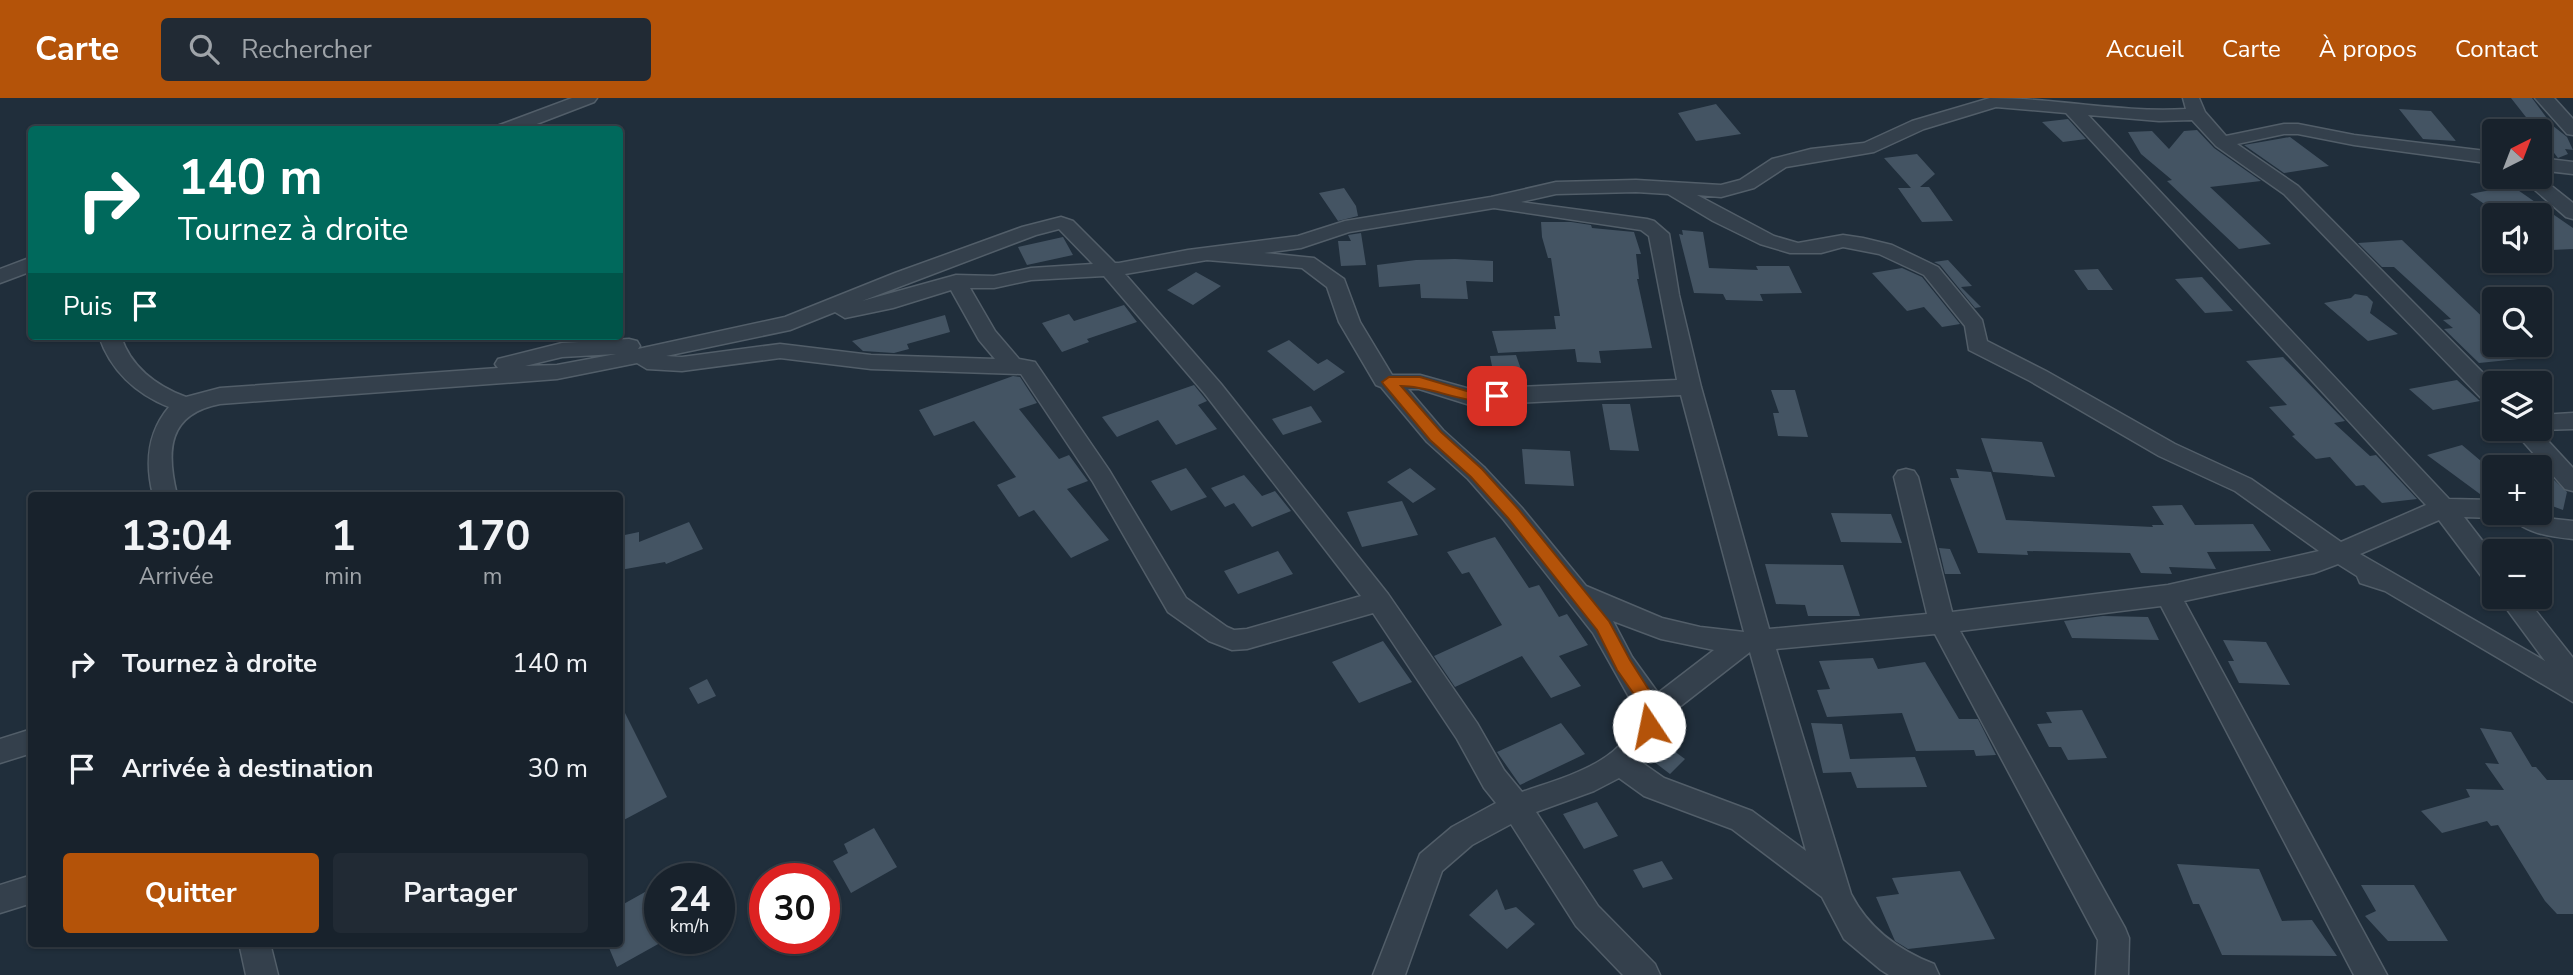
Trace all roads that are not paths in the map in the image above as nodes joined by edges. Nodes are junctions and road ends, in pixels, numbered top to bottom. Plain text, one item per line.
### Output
1 (588, 98) edge
2 (2544, 98) edge
3 (2194, 106) edge
4 (2070, 107) junction
5 (514, 126) edge
6 (2573, 130) edge
7 (2222, 142) junction
8 (2482, 156) edge
9 (2552, 166) edge
10 (2573, 168) edge
11 (1671, 188) junction
12 (2544, 189) edge
13 (1491, 204) junction
14 (2573, 213) edge
15 (1212, 255) junction
16 (28, 265) edge
17 (1109, 269) junction
18 (0, 277) edge
19 (956, 281) junction
20 (790, 323) junction
21 (112, 340) edge
22 (702, 340) junction
23 (621, 360) junction
24 (1027, 367) junction
25 (454, 377) junction
26 (1389, 382) junction
27 (2482, 386) edge
28 (1689, 387) junction
29 (186, 405) junction
30 (2573, 421) edge
31 (2552, 422) edge
32 (2534, 441) edge
33 (1906, 477) dead end
34 (2573, 483) edge
35 (163, 492) edge
36 (2444, 508) junction
37 (2482, 509) edge
38 (2546, 525) edge
39 (2573, 530) edge
40 (2339, 553) junction
41 (2482, 558) edge
42 (2314, 564) junction
43 (2383, 580) junction
44 (1574, 591) junction
45 (2168, 595) junction
46 (1379, 601) junction
47 (2520, 609) edge
48 (1942, 623) junction
49 (1751, 642) junction
50 (2573, 678) edge
51 (2573, 691) edge
52 (1652, 713) junction
53 (28, 742) edge
54 (0, 751) edge
55 (1621, 763) junction
56 (1516, 807) junction
57 (1832, 887) junction
58 (28, 890) edge
59 (0, 900) edge
60 (255, 947) edge
61 (262, 975) edge
62 (1389, 975) edge
63 (1644, 975) edge
64 (1923, 975) edge
65 (2112, 975) edge
66 (2371, 975) edge

1 - 5 street
2 - 6 street
3 - 4 street
3 - 7 street
4 - 11 street
4 - 36 street
7 - 8 street
7 - 27 street
9 - 10 street
11 - 13 street
11 - 40 street
12 - 14 street
13 - 15 street
13 - 28 street
15 - 17 street
15 - 26 street
16 - 18 street
17 - 19 street
17 - 20 street
17 - 46 street
19 - 20 street
19 - 24 street
20 - 22 street
21 - 29 street
22 - 23 street
22 - 25 street
23 - 24 street
23 - 25 street
24 - 46 street
25 - 29 street
26 - 28 street
26 - 44 street
28 - 49 street
29 - 35 street
30 - 31 street
32 - 34 street
33 - 48 street
36 - 37 street
36 - 40 street
36 - 41 street
38 - 39 street
40 - 42 street
40 - 43 street
42 - 43 street
42 - 45 street
43 - 51 street
44 - 49 street
44 - 52 street
45 - 48 street
45 - 66 street
46 - 56 street
47 - 50 street
48 - 49 street
48 - 65 street
49 - 52 street
49 - 57 street
52 - 55 street
53 - 54 street
55 - 56 street
55 - 57 street
56 - 62 street
56 - 63 street
57 - 64 street
58 - 59 street
60 - 61 street

